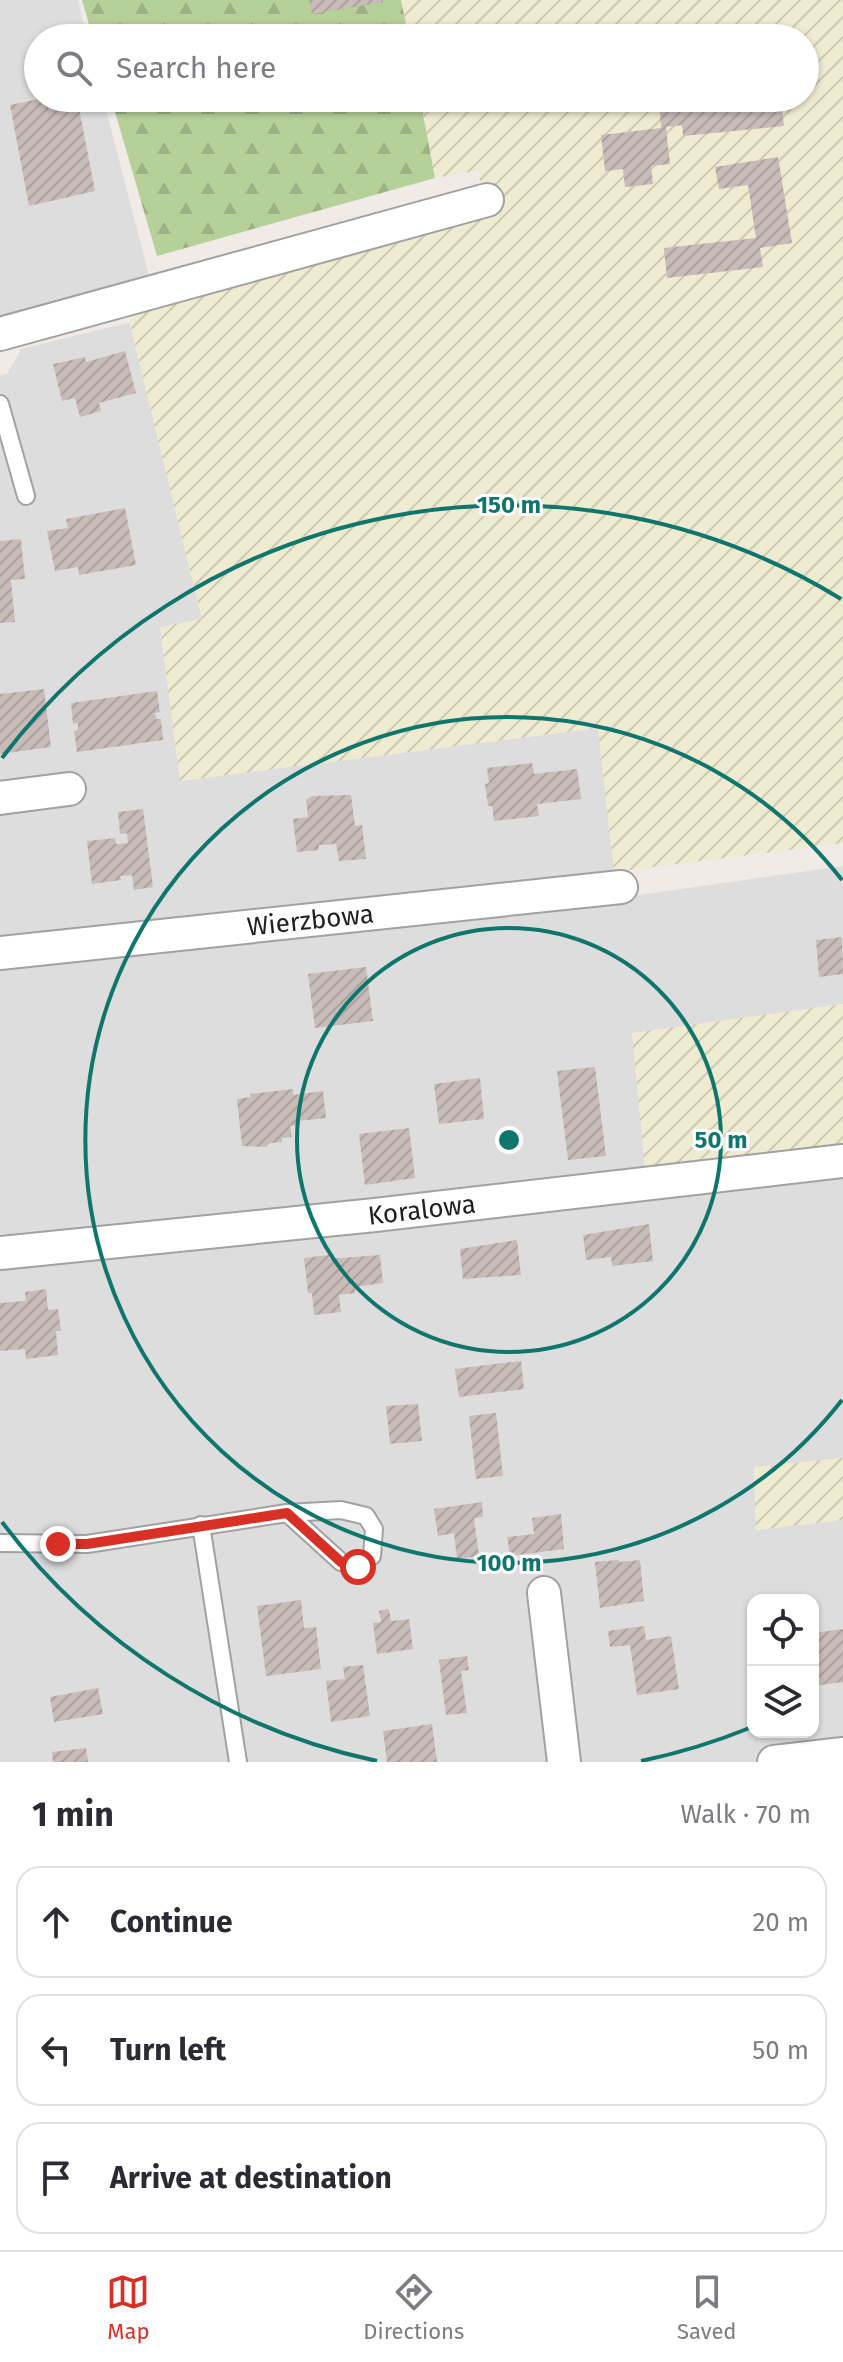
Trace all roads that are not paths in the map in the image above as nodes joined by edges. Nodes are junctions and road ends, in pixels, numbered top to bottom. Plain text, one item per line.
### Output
1 (487, 200) dead end
2 (0, 334) edge
3 (0, 404) edge
4 (26, 496) dead end
5 (69, 789) dead end
6 (0, 798) edge
7 (621, 887) dead end
8 (0, 953) edge
9 (843, 1161) edge
10 (0, 1253) edge
11 (287, 1513) junction
12 (201, 1525) junction
13 (0, 1543) edge
14 (544, 1593) dead end
15 (843, 1754) edge
16 (238, 1762) edge
17 (564, 1762) edge
18 (774, 1762) edge

1 - 2 street
3 - 4 lane
5 - 6 street
7 - 8 street, Wierzbowa
9 - 10 street, Koralowa
11 - 11 lane
11 - 12 lane
12 - 13 lane
12 - 16 lane
14 - 17 street
15 - 18 street

